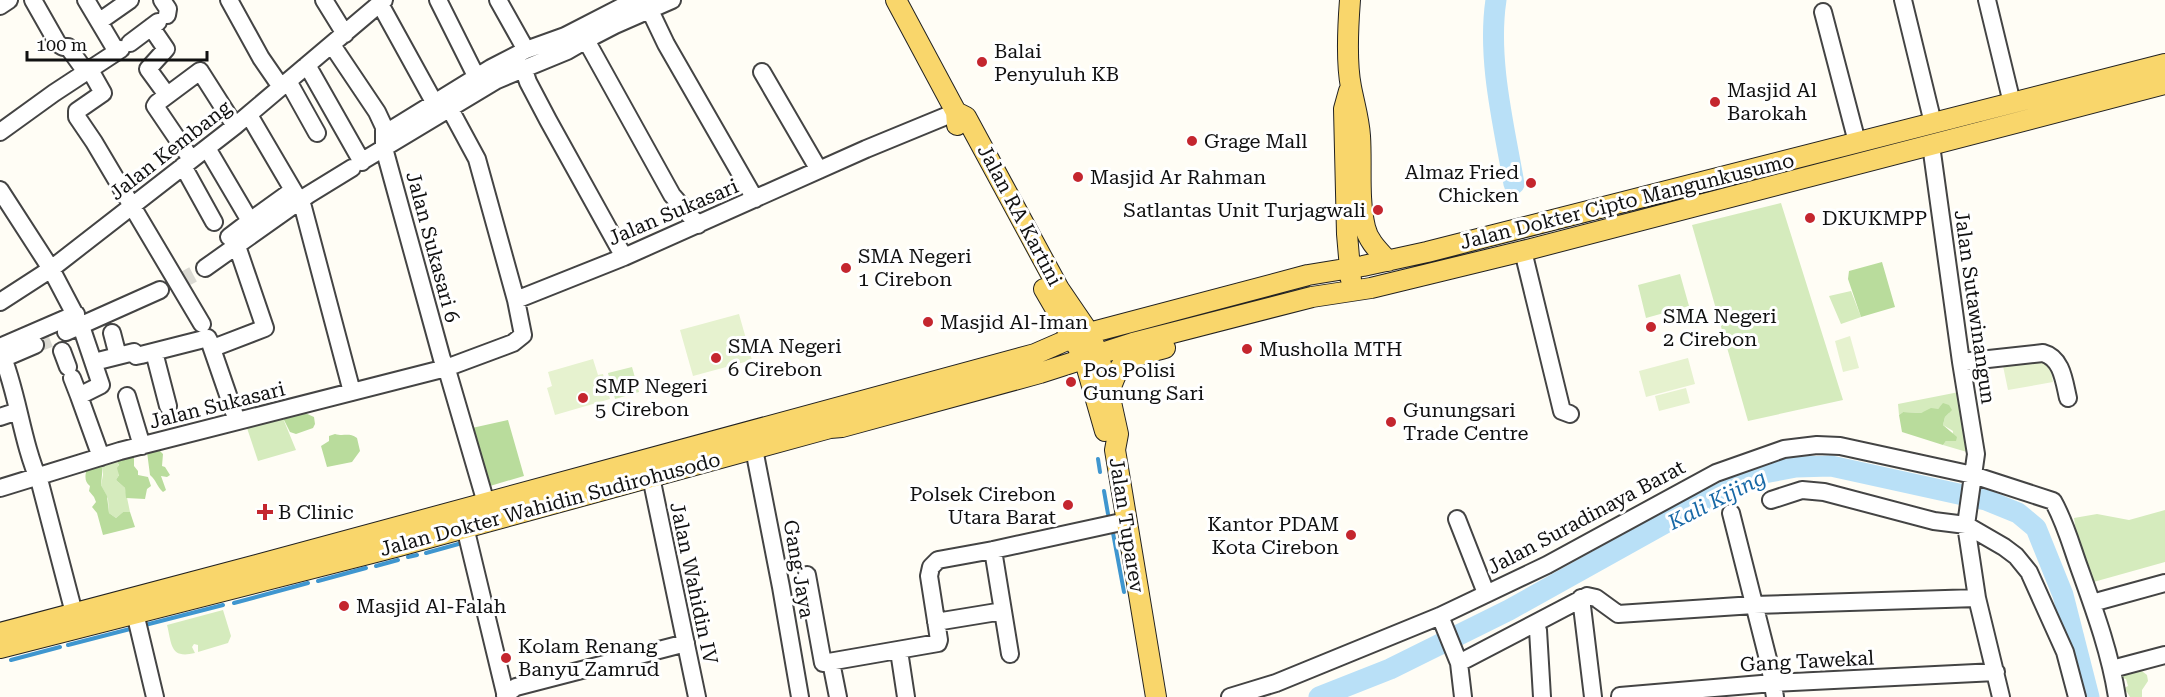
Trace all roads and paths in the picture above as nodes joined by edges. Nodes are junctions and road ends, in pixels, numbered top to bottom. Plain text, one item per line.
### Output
1 (9, 0) edge
2 (33, 0) edge
3 (86, 0) edge
4 (130, 0) edge
5 (324, 0) edge
6 (438, 0) edge
7 (498, 0) edge
8 (672, 0) edge
9 (896, 0) edge
10 (1350, 0) edge
11 (1903, 0) edge
12 (1987, 0) edge
13 (233, 2) edge
14 (382, 2) edge
15 (644, 4) edge
16 (0, 6) edge
17 (1823, 12) dead end
18 (159, 16) edge
19 (99, 21) junction
20 (583, 34) junction
21 (339, 39) junction
22 (123, 48) junction
23 (533, 55) junction
24 (2165, 64) edge
25 (307, 65) junction
26 (88, 71) junction
27 (762, 72) dead end
28 (494, 74) junction
29 (476, 76) junction
30 (284, 84) junction
31 (2165, 84) edge
32 (162, 100) junction
33 (444, 102) junction
34 (2012, 103) junction
35 (956, 112) junction
36 (242, 120) junction
37 (1933, 123) junction
38 (0, 132) edge
39 (317, 133) dead end
40 (384, 142) junction
41 (1857, 142) junction
42 (1931, 145) junction
43 (207, 148) junction
44 (1353, 148) junction
45 (1826, 150) junction
46 (1797, 158) junction
47 (359, 161) junction
48 (187, 163) junction
49 (819, 170) junction
50 (1831, 171) junction
51 (1803, 178) junction
52 (0, 190) edge
53 (296, 196) junction
54 (755, 200) junction
55 (132, 206) junction
56 (214, 222) dead end
57 (698, 225) junction
58 (241, 234) junction
59 (1523, 251) junction
60 (624, 257) junction
61 (1388, 261) junction
62 (205, 268) tunnel mouth
63 (1349, 268) junction
64 (51, 269) junction
65 (172, 282) junction
66 (1354, 292) junction
67 (516, 300) junction
68 (0, 302) edge
69 (1192, 328) junction
70 (112, 333) dead end
71 (1081, 335) junction
72 (207, 336) junction
73 (65, 339) junction
74 (154, 352) junction
75 (1, 354) edge
76 (118, 356) junction
77 (1091, 356) junction
78 (94, 362) junction
79 (1961, 362) junction
80 (446, 368) junction
81 (352, 392) junction
82 (1109, 393) junction
83 (79, 396) junction
84 (127, 396) dead end
85 (2068, 398) dead end
86 (168, 406) dead end
87 (18, 411) junction
88 (1570, 414) dead end
89 (0, 417) edge
90 (237, 421) junction
91 (142, 446) junction
92 (753, 449) junction
93 (1115, 450) junction
94 (101, 457) junction
95 (37, 476) junction
96 (651, 477) junction
97 (1972, 480) junction
98 (0, 488) edge
99 (1771, 500) dead end
100 (486, 503) junction
101 (1731, 513) dead end
102 (1457, 519) dead end
103 (1126, 521) junction
104 (1966, 522) junction
105 (453, 524) junction
106 (993, 550) junction
107 (307, 560) junction
108 (807, 575) dead end
109 (2165, 583) edge
110 (1486, 593) junction
111 (1977, 598) junction
112 (1596, 601) junction
113 (2092, 603) junction
114 (1754, 605) junction
115 (1003, 611) junction
116 (74, 613) junction
117 (135, 613) junction
118 (1440, 617) junction
119 (936, 622) junction
120 (1538, 630) dead end
121 (0, 633) edge
122 (686, 643) junction
123 (0, 648) edge
124 (899, 651) junction
125 (1010, 654) dead end
126 (2165, 655) edge
127 (1458, 660) junction
128 (831, 662) junction
129 (2112, 669) junction
130 (1996, 672) junction
131 (1774, 690) edge
132 (506, 696) edge
133 (1620, 696) edge
134 (155, 697) edge
135 (697, 697) edge
136 (800, 697) edge
137 (838, 697) edge
138 (906, 697) edge
139 (1156, 697) edge
140 (1230, 697) edge
141 (1463, 697) edge
142 (1542, 697) edge
143 (1593, 697) edge
144 (2001, 697) edge
145 (2077, 697) edge
146 (2117, 697) edge

1 - 16 street
2 - 26 street
3 - 19 street
4 - 19 street
5 - 21 street, Jalan Sukasari 6
6 - 29 street
7 - 23 street
8 - 15 street
9 - 35 main road, Jalan RA Kartini
10 - 44 main road
11 - 37 street
12 - 34 street
13 - 30 street
14 - 21 street, Jalan Kembang
14 - 33 street
15 - 20 street
15 - 54 street
17 - 41 street
18 - 22 street
18 - 32 street
19 - 22 street
20 - 23 street
20 - 57 street
21 - 25 street, Jalan Kembang
21 - 40 street, Jalan Sukasari 6
22 - 26 street
23 - 28 street
23 - 60 street
24 - 34 main road, Jalan Dokter Cipto Mangunkusumo
25 - 30 street, Jalan Kembang
25 - 47 street
26 - 38 street
26 - 55 street
27 - 49 street
28 - 29 street
28 - 33 street
29 - 33 street
30 - 36 street, Jalan Kembang
30 - 39 street
31 - 42 main road, Jalan Dokter Cipto Mangunkusumo
32 - 36 street
32 - 48 street
33 - 40 street
33 - 67 street
34 - 37 main road, Jalan Dokter Cipto Mangunkusumo
35 - 49 street, Jalan Sukasari
35 - 71 main road, Jalan RA Kartini
36 - 43 street, Jalan Kembang
36 - 53 street
37 - 41 main road, Jalan Dokter Cipto Mangunkusumo
40 - 47 street
40 - 80 street, Jalan Sukasari 6
41 - 45 main road, Jalan Dokter Cipto Mangunkusumo
42 - 50 main road, Jalan Dokter Cipto Mangunkusumo
42 - 79 street, Jalan Sutawinangun
43 - 48 street, Jalan Kembang
43 - 58 street
44 - 61 main road
44 - 63 main road
45 - 46 main road, Jalan Dokter Cipto Mangunkusumo
45 - 50 main road
46 - 51 main road
46 - 61 main road, Jalan Dokter Cipto Mangunkusumo
47 - 53 street
48 - 55 street, Jalan Kembang
48 - 56 street
49 - 54 street, Jalan Sukasari
50 - 51 main road, Jalan Dokter Cipto Mangunkusumo
51 - 59 main road, Jalan Dokter Cipto Mangunkusumo
52 - 64 street
53 - 58 street
53 - 81 street
54 - 57 street, Jalan Sukasari
55 - 64 street, Jalan Kembang
55 - 65 street
57 - 60 street, Jalan Sukasari
58 - 62 street
58 - 72 street
59 - 66 main road, Jalan Dokter Cipto Mangunkusumo
59 - 88 street
60 - 67 street, Jalan Sukasari
61 - 63 main road, Jalan Dokter Cipto Mangunkusumo
63 - 66 main road
63 - 71 main road, Jalan Dokter Cipto Mangunkusumo
64 - 68 street, Jalan Kembang
64 - 73 street
65 - 72 street
65 - 73 street
66 - 69 main road, Jalan Dokter Cipto Mangunkusumo
67 - 80 street, Jalan Sukasari
69 - 77 main road, Jalan Dokter Cipto Mangunkusumo
69 - 82 main road
70 - 76 street
71 - 77 main road, Jalan RA Kartini
71 - 100 main road, Jalan Dokter Wahidin Sudirohusodo
72 - 74 street
72 - 90 street
73 - 75 street
73 - 75 street
73 - 78 street
73 - 83 street
74 - 76 street
74 - 86 street
75 - 87 street
76 - 78 street
77 - 82 main road, Jalan Tuparev
77 - 92 main road, Jalan Dokter Wahidin Sudirohusodo
77 - 93 main road
78 - 83 street
79 - 85 street
79 - 97 street, Jalan Sutawinangun
80 - 81 street, Jalan Sukasari
80 - 100 street
81 - 90 street, Jalan Sukasari
82 - 93 main road, Jalan Tuparev
83 - 94 street
84 - 91 street
87 - 89 street
87 - 95 street
90 - 91 street, Jalan Sukasari
91 - 94 street, Jalan Sukasari
92 - 96 main road, Jalan Dokter Wahidin Sudirohusodo
92 - 136 street, Gang Jaya
93 - 103 main road, Jalan Tuparev
94 - 95 street, Jalan Sukasari
95 - 98 street, Jalan Sukasari
95 - 116 street
96 - 105 main road, Jalan Dokter Wahidin Sudirohusodo
96 - 122 street, Jalan Wahidin IV
97 - 104 street, Jalan Sutawinangun
97 - 110 street, Jalan Suradinaya Barat
97 - 113 street, Jalan Suradinaya Barat
99 - 104 street
100 - 105 main road, Jalan Dokter Wahidin Sudirohusodo
101 - 114 street
102 - 110 street
103 - 106 street
103 - 139 main road, Jalan Tuparev
104 - 111 street, Jalan Sutawinangun
104 - 145 street
105 - 107 main road, Jalan Dokter Wahidin Sudirohusodo
105 - 132 street
106 - 115 street
106 - 119 street
107 - 116 main road, Jalan Dokter Wahidin Sudirohusodo
107 - 117 main road, Jalan Dokter Wahidin Sudirohusodo
108 - 128 street
109 - 113 street
110 - 118 street, Jalan Suradinaya Barat
111 - 114 street
111 - 130 street, Jalan Sutawinangun
112 - 114 street
112 - 127 street
112 - 143 street
113 - 129 street
114 - 131 street
115 - 119 street
115 - 125 street
116 - 121 main road, Jalan Dokter Wahidin Sudirohusodo
117 - 123 main road, Jalan Dokter Wahidin Sudirohusodo
117 - 134 street
118 - 127 street
118 - 140 street, Jalan Suradinaya Barat
119 - 124 street
120 - 142 street
122 - 132 street
122 - 135 street, Jalan Wahidin IV
124 - 128 street
124 - 138 street
126 - 129 street
127 - 141 street
128 - 137 street
129 - 146 street
130 - 131 street, Gang Tawekal
130 - 144 street, Jalan Sutawinangun
131 - 133 street, Gang Tawekal

